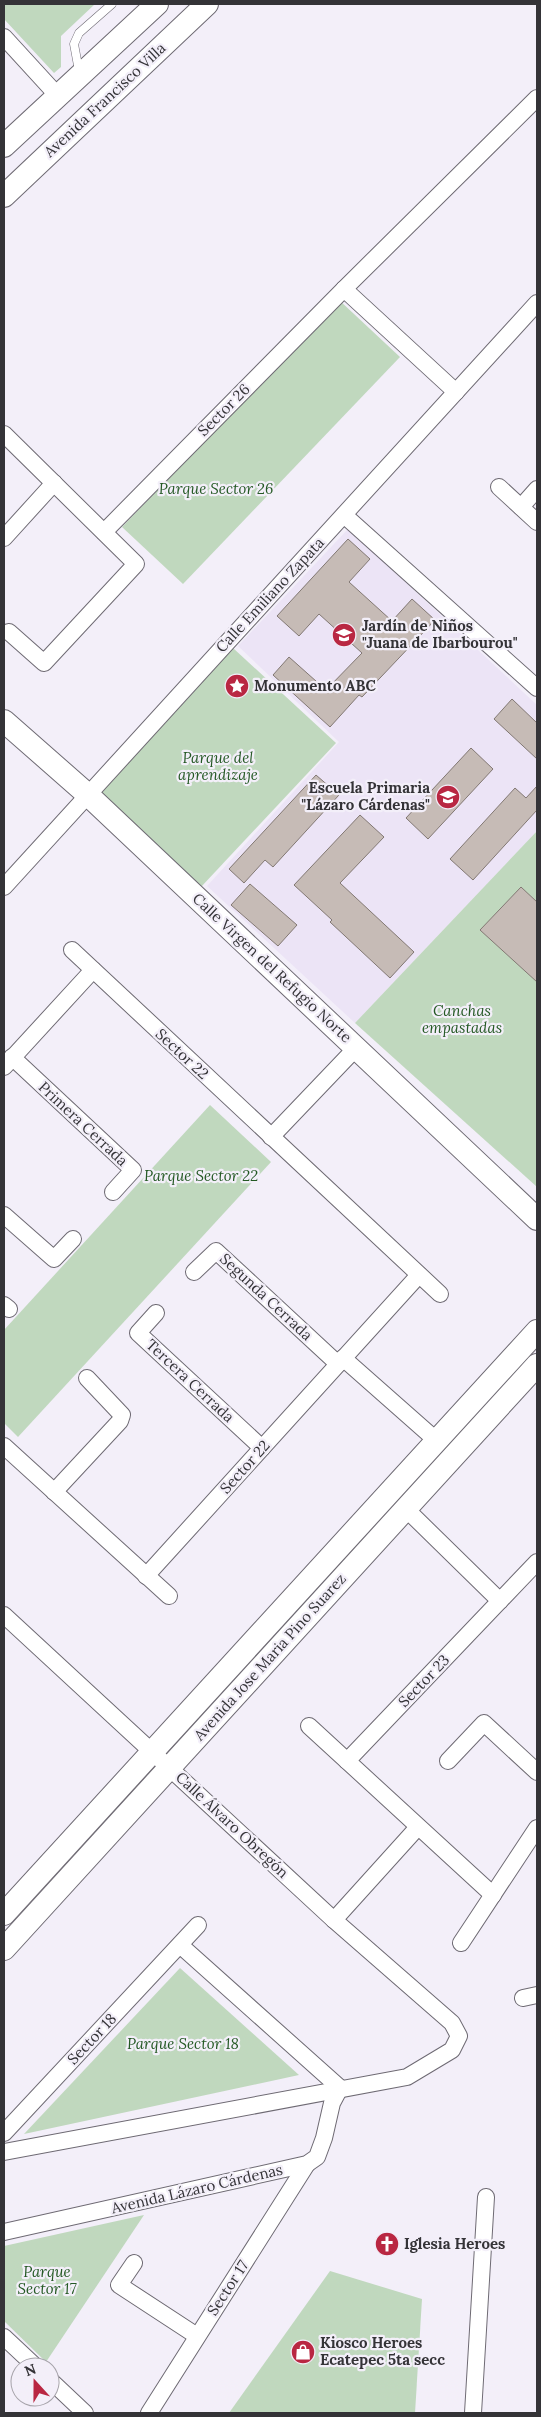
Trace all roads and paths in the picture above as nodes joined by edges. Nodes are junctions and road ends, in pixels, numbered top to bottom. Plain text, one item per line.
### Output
1 (112, 4) edge
2 (157, 4) edge
3 (207, 4) edge
4 (4, 37) edge
5 (80, 75) junction
6 (58, 96) junction
7 (537, 98) edge
8 (4, 146) edge
9 (4, 196) edge
10 (344, 289) junction
11 (537, 303) edge
12 (456, 392) junction
13 (4, 434) edge
14 (54, 482) junction
15 (499, 487) dead end
16 (537, 489) edge
17 (521, 507) junction
18 (344, 515) junction
19 (537, 522) edge
20 (104, 532) junction
21 (4, 538) edge
22 (9, 632) dead end
23 (537, 688) edge
24 (4, 721) edge
25 (87, 794) junction
26 (4, 887) edge
27 (72, 950) dead end
28 (93, 970) junction
29 (356, 1048) junction
30 (8, 1062) edge
31 (271, 1137) junction
32 (113, 1192) dead end
33 (4, 1215) edge
34 (537, 1219) edge
35 (72, 1239) dead end
36 (194, 1272) dead end
37 (419, 1275) junction
38 (440, 1294) dead end
39 (156, 1312) dead end
40 (537, 1331) edge
41 (340, 1361) junction
42 (537, 1365) edge
43 (87, 1378) dead end
44 (437, 1441) junction
45 (4, 1446) edge
46 (262, 1448) junction
47 (54, 1492) junction
48 (405, 1508) junction
49 (537, 1562) edge
50 (146, 1576) junction
51 (169, 1596) dead end
52 (500, 1601) junction
53 (4, 1615) edge
54 (309, 1726) dead end
55 (153, 1752) junction
56 (348, 1761) junction
57 (448, 1761) dead end
58 (170, 1768) junction
59 (537, 1772) edge
60 (418, 1827) junction
61 (537, 1828) edge
62 (493, 1895) junction
63 (4, 1914) edge
64 (334, 1920) junction
65 (198, 1925) dead end
66 (461, 1943) dead end
67 (180, 1945) junction
68 (4, 1949) edge
69 (340, 2088) junction
70 (4, 2133) edge
71 (4, 2152) edge
72 (307, 2164) junction
73 (486, 2197) dead end
74 (4, 2232) edge
75 (134, 2263) dead end
76 (197, 2336) junction
77 (4, 2337) edge
78 (25, 2357) edge
79 (60, 2389) edge
80 (85, 2413) edge
81 (149, 2413) edge
82 (473, 2413) edge

1 - 5 lane
2 - 5 street
3 - 9 street, Avenida Francisco Villa
4 - 6 street
5 - 6 street
6 - 8 street
7 - 10 street, Sector 26
10 - 12 street
10 - 20 street, Sector 26
11 - 12 street, Calle Emiliano Zapata
12 - 18 street, Calle Emiliano Zapata
13 - 14 street
14 - 20 street
14 - 21 street
15 - 17 street
16 - 17 street
17 - 19 street
18 - 23 street
18 - 25 street, Calle Emiliano Zapata
20 - 22 street
24 - 25 street, Calle Virgen del Refugio Norte
25 - 26 street, Calle Emiliano Zapata
25 - 29 street, Calle Virgen del Refugio Norte
27 - 28 street, Sector 22
28 - 30 street
28 - 31 street, Sector 22
29 - 31 street
29 - 34 street, Calle Virgen del Refugio Norte
30 - 32 street, Primera Cerrada
31 - 37 street, Sector 22
33 - 35 street
36 - 41 street, Segunda Cerrada
37 - 38 street, Sector 22
37 - 41 street, Sector 22
39 - 46 street, Tercera Cerrada
40 - 44 street, Avenida Jose Maria Pino Suarez
41 - 44 street
41 - 46 street, Sector 22
42 - 48 street, Avenida Jose Maria Pino Suarez
43 - 47 street
44 - 55 street, Avenida Jose Maria Pino Suarez
45 - 47 street
46 - 50 street, Sector 22
47 - 50 street
48 - 52 street
48 - 58 street, Avenida Jose Maria Pino Suarez
49 - 52 street, Sector 23
50 - 51 street
52 - 56 street, Sector 23
53 - 55 street, Calle Álvaro Obregón
54 - 56 street
55 - 58 street, Calle Álvaro Obregón
55 - 63 street, Avenida Jose Maria Pino Suarez
56 - 60 street
57 - 59 street
58 - 64 street, Calle Álvaro Obregón
58 - 68 street, Avenida Jose Maria Pino Suarez
60 - 62 street
60 - 64 street
61 - 62 street
62 - 66 street
64 - 69 street, Calle Álvaro Obregón
65 - 67 street, Sector 18
67 - 69 street
67 - 70 street, Sector 18
69 - 71 street
69 - 72 street
72 - 74 street, Avenida Lázaro Cárdenas
72 - 76 street, Sector 17
73 - 82 street
75 - 76 street
76 - 81 street, Sector 17
77 - 78 street
79 - 80 street

